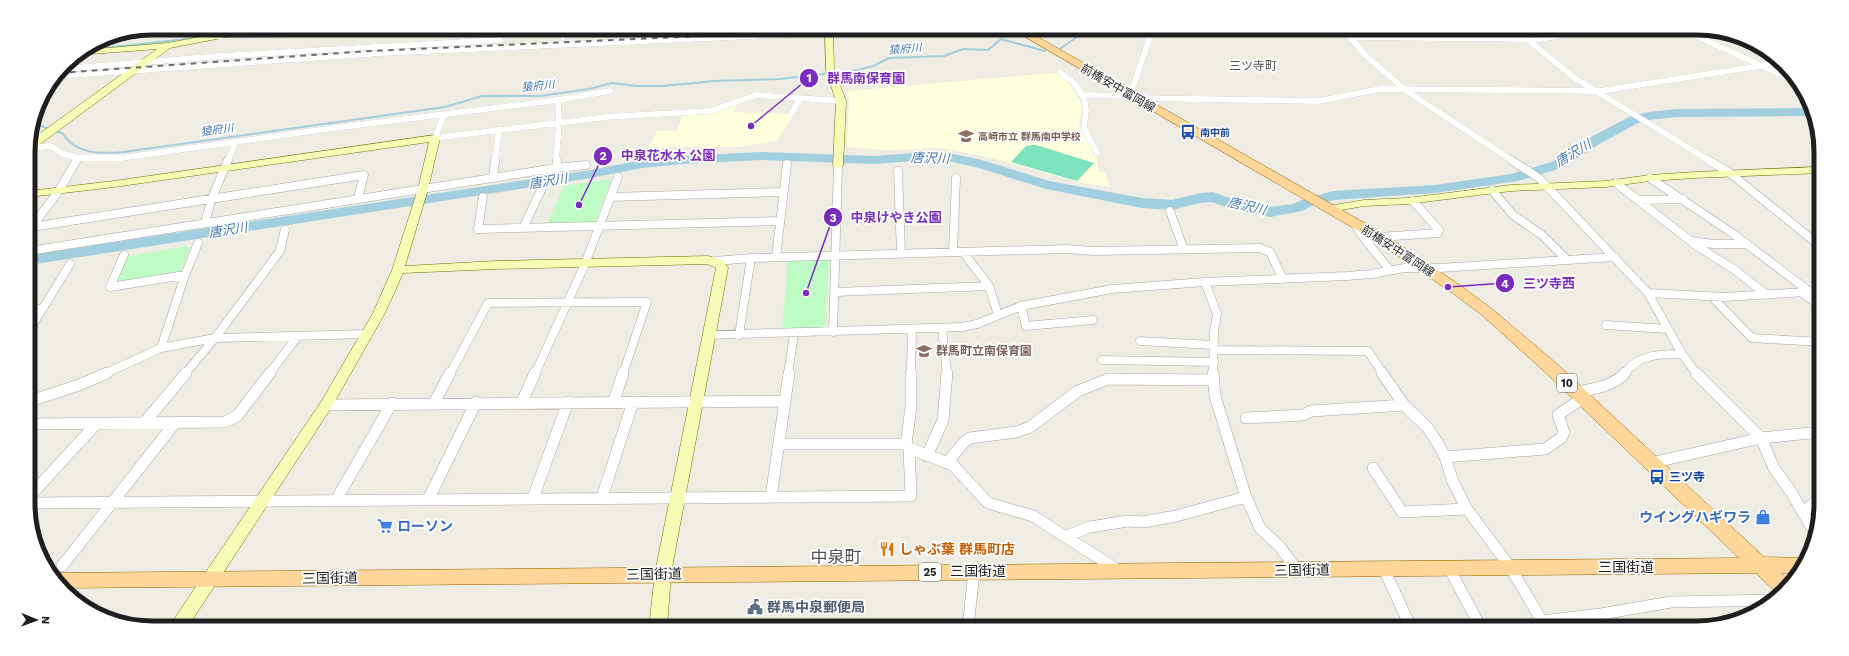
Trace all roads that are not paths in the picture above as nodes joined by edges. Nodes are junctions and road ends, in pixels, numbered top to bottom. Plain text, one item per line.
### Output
1 (230, 35) edge
2 (567, 35) edge
3 (695, 35) edge
4 (830, 35) edge
5 (1027, 35) edge
6 (1151, 35) edge
7 (1522, 35) edge
8 (1558, 35) edge
9 (1693, 35) edge
10 (220, 37) joint
11 (1350, 37) joint
12 (556, 38) dead end
13 (506, 40) dead end
14 (1528, 40) junction
15 (167, 46) junction
16 (328, 50) junction
17 (92, 52) edge
18 (325, 56) junction
19 (146, 62) junction
20 (1774, 64) edge
21 (1762, 66) junction
22 (70, 68) edge
23 (134, 70) junction
24 (1060, 72) dead end
25 (64, 75) edge
26 (1786, 77) edge
27 (1405, 89) junction
28 (610, 91) dead end
29 (1596, 91) junction
30 (1083, 95) junction
31 (1133, 97) junction
32 (800, 99) junction
33 (558, 100) junction
34 (841, 101) junction
35 (791, 114) dead end
36 (444, 115) junction
37 (559, 123) junction
38 (499, 130) junction
39 (36, 134) edge
40 (44, 136) junction
41 (435, 138) junction
42 (234, 143) junction
43 (35, 144) edge
44 (35, 148) edge
45 (1097, 153) dead end
46 (78, 158) junction
47 (787, 164) dead end
48 (586, 165) dead end
49 (838, 166) joint
50 (556, 168) junction
51 (224, 169) junction
52 (1814, 170) edge
53 (898, 171) dead end
54 (1730, 174) junction
55 (618, 177) dead end
56 (493, 178) junction
57 (956, 178) dead end
58 (1650, 178) junction
59 (1616, 183) junction
60 (1548, 186) junction
61 (542, 188) dead end
62 (422, 189) junction
63 (1492, 190) junction
64 (58, 192) junction
65 (783, 192) junction
66 (35, 194) edge
67 (610, 197) junction
68 (212, 198) junction
69 (358, 198) junction
70 (482, 198) dead end
71 (1684, 199) junction
72 (1641, 200) junction
73 (1413, 201) junction
74 (1170, 211) dead end
75 (1331, 211) junction
76 (780, 221) junction
77 (35, 222) edge
78 (205, 222) junction
79 (1354, 223) junction
80 (598, 227) junction
81 (35, 228) edge
82 (523, 228) junction
83 (285, 230) dead end
84 (1379, 237) junction
85 (1691, 241) junction
86 (1814, 241) edge
87 (198, 243) dead end
88 (1748, 244) junction
89 (35, 250) edge
90 (1184, 250) junction
91 (953, 252) junction
92 (901, 253) junction
93 (964, 253) junction
94 (124, 255) dead end
95 (836, 256) junction
96 (1615, 256) junction
97 (776, 257) junction
98 (752, 258) junction
99 (1566, 259) junction
100 (715, 262) junction
101 (70, 264) dead end
102 (585, 264) junction
103 (1427, 268) junction
104 (398, 270) junction
105 (1390, 270) junction
106 (185, 275) junction
107 (1282, 279) junction
108 (1205, 282) junction
109 (989, 286) junction
110 (835, 292) junction
111 (1800, 292) junction
112 (1810, 292) junction
113 (1814, 292) edge
114 (1648, 293) junction
115 (1767, 295) junction
116 (1712, 297) junction
117 (1814, 301) edge
118 (568, 302) junction
119 (1021, 306) junction
120 (43, 308) junction
121 (35, 309) edge
122 (998, 315) junction
123 (1094, 320) dead end
124 (35, 321) edge
125 (1606, 325) dead end
126 (942, 328) junction
127 (912, 329) junction
128 (1668, 329) junction
129 (833, 332) junction
130 (368, 334) junction
131 (794, 334) junction
132 (708, 335) junction
133 (739, 335) junction
134 (297, 337) junction
135 (215, 338) junction
136 (1140, 341) dead end
137 (1814, 343) edge
138 (1214, 347) junction
139 (161, 348) junction
140 (1682, 354) junction
141 (1102, 360) dead end
142 (1214, 362) junction
143 (1213, 380) junction
144 (1580, 395) junction
145 (35, 399) edge
146 (614, 401) junction
147 (784, 401) junction
148 (476, 402) junction
149 (522, 402) junction
150 (568, 402) junction
151 (633, 402) junction
152 (697, 402) junction
153 (392, 403) junction
154 (434, 403) junction
155 (326, 405) junction
156 (1404, 405) junction
157 (1246, 418) dead end
158 (145, 422) junction
159 (174, 423) junction
160 (35, 424) edge
161 (96, 424) junction
162 (1814, 433) edge
163 (1761, 438) junction
164 (779, 444) junction
165 (907, 446) junction
166 (927, 456) junction
167 (1445, 457) junction
168 (947, 463) junction
169 (1651, 463) junction
170 (1373, 468) dead end
171 (35, 491) edge
172 (602, 497) junction
173 (771, 497) junction
174 (1246, 497) junction
175 (533, 498) junction
176 (679, 499) junction
177 (336, 500) junction
178 (428, 500) junction
179 (114, 502) junction
180 (261, 502) junction
181 (35, 503) edge
182 (1814, 503) edge
183 (1467, 509) junction
184 (1803, 513) junction
185 (1811, 527) edge
186 (1066, 536) junction
187 (1796, 565) edge
188 (1760, 566) junction
189 (1510, 567) junction
190 (1449, 568) junction
191 (1384, 569) junction
192 (1118, 570) junction
193 (1297, 570) junction
194 (974, 572) junction
195 (59, 573) edge
196 (664, 573) junction
197 (209, 579) junction
198 (1781, 586) edge
199 (1763, 600) edge
200 (1542, 620) junction
201 (182, 621) edge
202 (659, 621) edge
203 (969, 621) edge
204 (1408, 621) edge
205 (1477, 621) edge
206 (1539, 621) edge

1 - 10 street
2 - 12 street
3 - 18 street
4 - 34 street
5 - 31 main road, 前橋安中富岡線 / 10
6 - 31 street
7 - 14 street
8 - 14 street
9 - 21 street
10 - 15 street
11 - 14 street
11 - 27 street
13 - 16 street
14 - 29 street
15 - 17 street
15 - 19 street
16 - 18 street
16 - 19 street
18 - 23 street
19 - 22 street
19 - 23 street
20 - 21 street
21 - 26 street
21 - 29 street
23 - 25 street
23 - 40 street
24 - 30 street
27 - 29 street
27 - 31 street
27 - 60 street
28 - 33 street
29 - 54 street
30 - 31 street
30 - 45 street
31 - 75 main road, 前橋安中富岡線 / 10
32 - 34 street
32 - 35 street
32 - 37 street
33 - 36 street
33 - 37 street
34 - 49 street
36 - 41 street
36 - 42 street
37 - 38 street
37 - 50 street
38 - 41 street
38 - 56 street
39 - 40 street
40 - 43 street
41 - 51 street
41 - 62 street
42 - 46 street
42 - 51 street
44 - 46 street
46 - 64 street
47 - 65 street
48 - 50 street
49 - 95 street
50 - 56 street
51 - 64 street
51 - 68 street
52 - 54 street
53 - 92 street
54 - 58 street
54 - 86 street
55 - 67 street
56 - 62 street
57 - 91 street
58 - 59 street
58 - 71 street
59 - 60 street
59 - 72 street
60 - 63 street
60 - 96 street
61 - 82 street
62 - 69 street
62 - 104 street
63 - 73 street
63 - 99 street
64 - 66 street
64 - 77 street
65 - 67 street
65 - 76 street
67 - 80 street
68 - 69 street
68 - 78 street
68 - 81 street
69 - 78 street
70 - 82 street
71 - 72 street
71 - 88 street
72 - 85 street
73 - 75 street
73 - 84 street
74 - 90 street
75 - 79 main road, 前橋安中富岡線 / 10
76 - 80 street
76 - 97 street
78 - 89 street
79 - 84 main road, 前橋安中富岡線 / 10
79 - 105 street
80 - 82 street
80 - 102 street
83 - 135 street
84 - 103 main road, 前橋安中富岡線 / 10
85 - 88 street
85 - 115 street
87 - 106 street
88 - 112 street
90 - 93 street
90 - 107 street
91 - 92 street
91 - 93 street
92 - 95 street
93 - 109 street
94 - 106 street
95 - 97 street
95 - 110 street
96 - 99 street
96 - 114 street
97 - 98 street
98 - 100 street
98 - 133 street
99 - 103 street
100 - 102 street
100 - 132 street
101 - 120 street
102 - 104 street
102 - 118 street
103 - 105 street
103 - 144 main road, 前橋安中富岡線 / 10
104 - 130 street
105 - 107 street
106 - 139 street
107 - 108 street
108 - 119 street
108 - 138 street
109 - 110 street
109 - 122 street
110 - 129 street
111 - 112 street
111 - 115 street
111 - 117 street
112 - 113 street
114 - 116 street
114 - 128 street
115 - 116 street
116 - 137 street
118 - 146 street
118 - 149 street
118 - 154 street
119 - 122 street
119 - 123 street
120 - 121 street
120 - 124 street
122 - 126 street
125 - 128 street
126 - 127 street
126 - 166 street
127 - 129 street
127 - 165 street
128 - 140 street
129 - 131 street
130 - 134 street
130 - 155 street
131 - 133 street
131 - 147 street
132 - 133 street
132 - 152 street
134 - 135 street
134 - 159 street
135 - 139 street
135 - 158 street
136 - 138 street
138 - 142 street
138 - 156 street
139 - 145 street
140 - 144 street
140 - 163 street
141 - 142 street
142 - 143 street
143 - 168 street
143 - 174 street
144 - 167 street
144 - 169 main road, 前橋安中富岡線 / 10
146 - 150 street
146 - 151 street
147 - 152 street
147 - 164 street
148 - 149 street
148 - 154 street
148 - 178 street
149 - 150 street
150 - 175 street
151 - 152 street
151 - 172 street
152 - 176 street
153 - 154 street
153 - 155 street
153 - 177 street
155 - 180 street
156 - 157 street
156 - 167 street
158 - 159 street
158 - 161 street
159 - 179 street
160 - 161 street
161 - 171 street
162 - 163 street
163 - 169 street
163 - 184 street
164 - 165 street
164 - 173 street
165 - 166 street
165 - 173 street
166 - 168 street
167 - 183 street
168 - 186 street
169 - 188 main road, 前橋安中富岡線 / 10
170 - 183 street
172 - 175 street
172 - 176 street
173 - 176 street
174 - 186 street
174 - 193 street
175 - 178 street
176 - 196 street
177 - 178 street
177 - 180 street
179 - 180 street
179 - 181 street
179 - 195 street
180 - 197 street
182 - 184 street
183 - 189 street
184 - 185 street
186 - 192 street
187 - 188 main road, 三国街道 / 25
188 - 189 main road, 三国街道 / 25
188 - 198 main road, 前橋安中富岡線 / 10
189 - 190 main road, 三国街道 / 25
189 - 200 street
190 - 191 main road, 三国街道 / 25
190 - 205 street
191 - 193 main road, 三国街道 / 25
191 - 204 street
192 - 193 main road, 三国街道 / 25
192 - 194 main road, 三国街道 / 25
194 - 196 main road, 三国街道 / 25
194 - 203 street
195 - 197 main road, 三国街道 / 25
196 - 197 main road, 三国街道 / 25
196 - 202 street
197 - 201 street
199 - 200 street
200 - 206 street

